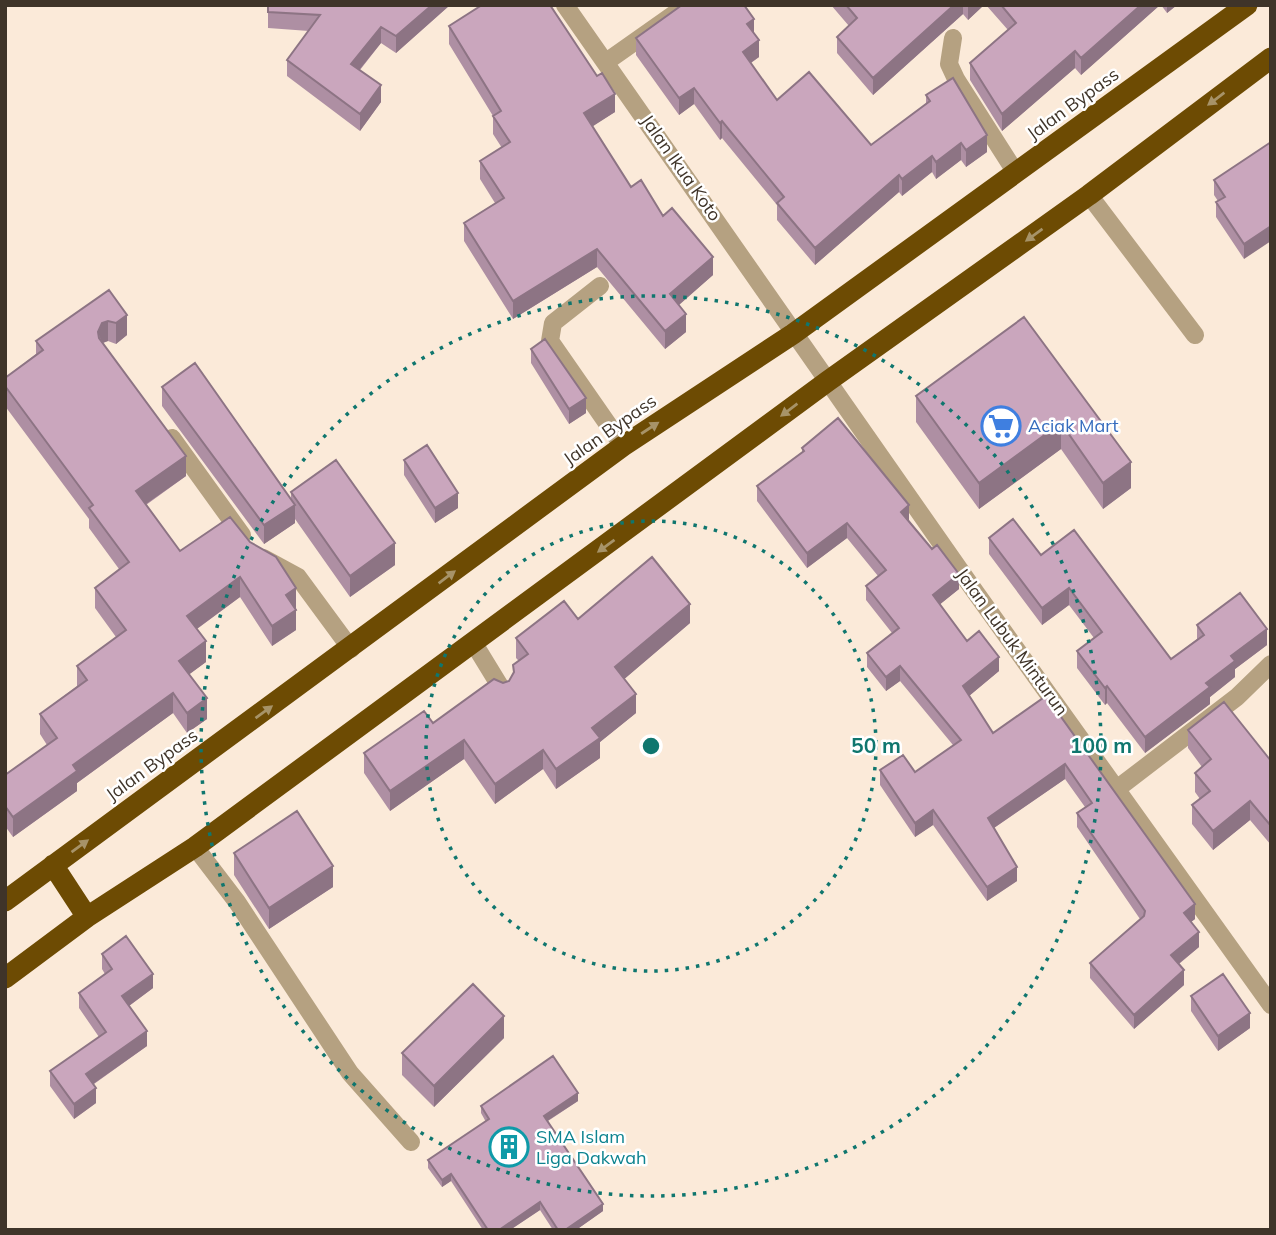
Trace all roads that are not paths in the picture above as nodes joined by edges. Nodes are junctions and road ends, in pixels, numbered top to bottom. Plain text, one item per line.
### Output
1 (565, 5) edge
2 (687, 5) edge
3 (1247, 5) edge
4 (953, 38) dead end
5 (1271, 58) edge
6 (606, 62) junction
7 (1016, 173) junction
8 (1089, 195) junction
9 (600, 286) dead end
10 (793, 334) junction
11 (1195, 335) dead end
12 (828, 381) junction
13 (164, 428) edge
14 (624, 446) junction
15 (473, 642) junction
16 (351, 649) junction
17 (1271, 664) edge
18 (503, 691) edge
19 (1118, 788) junction
20 (195, 846) junction
21 (53, 864) junction
22 (5, 901) edge
23 (87, 917) junction
24 (5, 978) edge
25 (1271, 1005) edge
26 (411, 1142) dead end

1 - 6 street, Jalan Ikua Koto
2 - 6 street
3 - 7 highway, Jalan Bypass
4 - 7 street
5 -> 8 highway
6 - 10 street, Jalan Ikua Koto
7 - 10 highway, Jalan Bypass
8 - 11 street
8 -> 12 highway
9 - 14 street
10 - 12 street, Jalan Ikua Koto
14 -> 10 highway, Jalan Bypass
12 -> 15 highway
12 - 19 street, Jalan Lubuk Minturun
13 - 16 street
16 -> 14 highway, Jalan Bypass
15 - 18 street
15 - 20 highway
21 -> 16 highway, Jalan Bypass
17 - 19 street
19 - 25 street, Jalan Lubuk Minturun
20 - 23 highway
20 - 26 street
21 - 22 highway, Jalan Bypass
21 - 23 highway
23 - 24 highway

